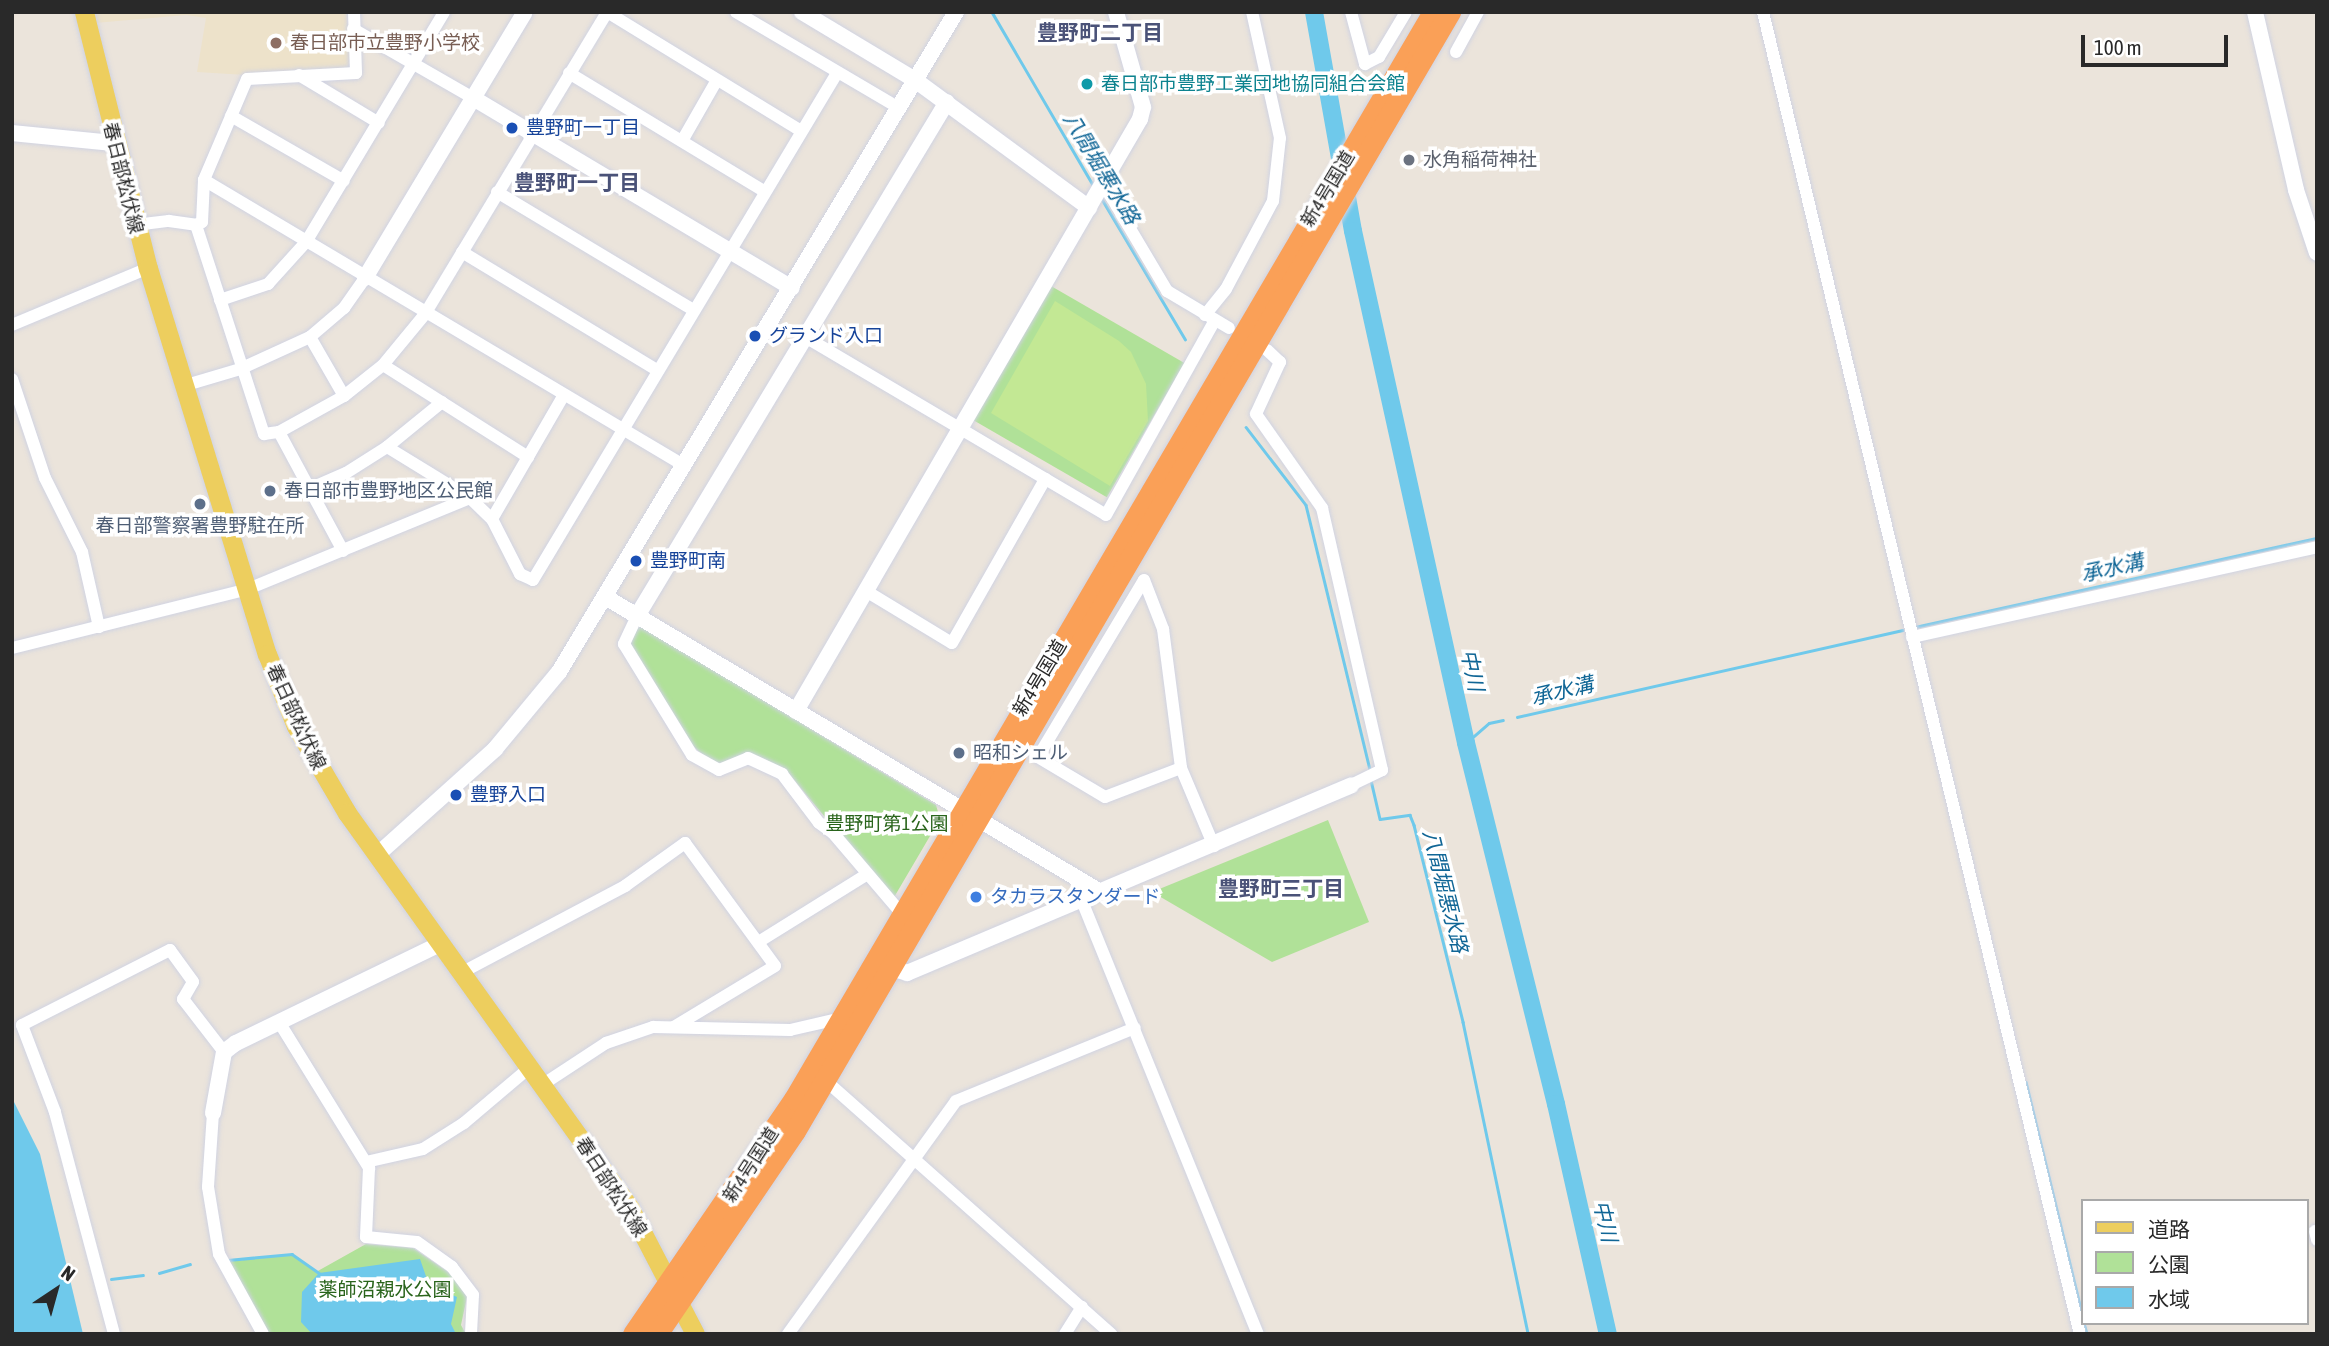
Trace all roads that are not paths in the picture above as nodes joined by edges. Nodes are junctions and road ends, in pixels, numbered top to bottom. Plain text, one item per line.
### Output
1 (84, 12) edge
2 (354, 12) edge
3 (444, 12) edge
4 (525, 12) edge
5 (607, 12) edge
6 (736, 12) edge
7 (802, 12) edge
8 (956, 12) edge
9 (1116, 12) edge
10 (1252, 12) edge
11 (1351, 12) edge
12 (1406, 12) edge
13 (1433, 12) edge
14 (1478, 12) edge
15 (1763, 12) edge
16 (2255, 12) edge
17 (1452, 19) edge
18 (353, 29) junction
19 (1467, 33) junction
20 (1456, 52) dead end
21 (414, 62) junction
22 (569, 73) junction
23 (837, 73) junction
24 (299, 75) junction
25 (717, 80) junction
26 (915, 80) junction
27 (473, 97) junction
28 (947, 102) junction
29 (899, 108) junction
30 (231, 116) junction
31 (379, 122) junction
32 (801, 131) junction
33 (12, 133) edge
34 (533, 133) junction
35 (682, 141) junction
36 (113, 143) junction
37 (204, 180) junction
38 (344, 181) junction
39 (764, 191) junction
40 (497, 192) junction
41 (1097, 194) junction
42 (135, 225) junction
43 (196, 225) junction
44 (306, 242) junction
45 (729, 250) junction
46 (463, 252) junction
47 (2317, 253) edge
48 (148, 268) junction
49 (365, 278) junction
50 (792, 288) junction
51 (220, 300) junction
52 (693, 310) junction
53 (425, 314) junction
54 (1210, 317) junction
55 (12, 325) edge
56 (1230, 328) dead end
57 (310, 337) junction
58 (807, 338) junction
59 (1267, 350) dead end
60 (383, 365) junction
61 (240, 369) junction
62 (657, 370) junction
63 (12, 379) edge
64 (183, 386) junction
65 (564, 395) junction
66 (344, 396) junction
67 (442, 402) junction
68 (623, 428) junction
69 (961, 429) junction
70 (279, 432) junction
71 (387, 447) junction
72 (528, 457) junction
73 (685, 466) junction
74 (1045, 479) junction
75 (309, 489) junction
76 (470, 498) junction
77 (492, 519) junction
78 (2317, 547) edge
79 (343, 551) junction
80 (248, 589) junction
81 (866, 591) junction
82 (607, 598) junction
83 (637, 616) junction
84 (100, 627) junction
85 (1912, 637) junction
86 (12, 648) edge
87 (796, 711) junction
88 (1181, 768) junction
89 (1357, 782) joint
90 (970, 815) junction
91 (1214, 846) junction
92 (377, 855) junction
93 (866, 876) junction
94 (1102, 893) junction
95 (1082, 901) junction
96 (902, 914) junction
97 (760, 941) junction
98 (440, 944) junction
99 (891, 968) junction
100 (461, 973) junction
101 (842, 1017) junction
102 (279, 1022) junction
103 (674, 1027) junction
104 (1135, 1028) junction
105 (224, 1052) junction
106 (529, 1068) junction
107 (825, 1080) junction
108 (542, 1085) junction
109 (213, 1113) joint
110 (914, 1156) junction
111 (366, 1162) junction
112 (674, 1293) junction
113 (1082, 1307) junction
114 (114, 1334) edge
115 (263, 1334) edge
116 (471, 1334) edge
117 (633, 1334) edge
118 (657, 1334) edge
119 (695, 1334) edge
120 (788, 1334) edge
121 (1065, 1334) edge
122 (1111, 1334) edge
123 (1258, 1334) edge
124 (2080, 1334) edge

1 - 36 main road, 春日部松伏線
2 - 18 street
3 - 21 street
4 - 27 street
5 - 22 street
5 - 25 street
6 - 23 street
7 - 26 street
8 - 26 street
9 - 41 street
10 - 54 street
11 - 12 street
13 - 90 highway, 新4号国道
14 - 19 street
15 - 85 street
16 - 47 street
17 - 19 street
17 - 90 highway, 新4号国道
18 - 21 street
18 - 24 street
19 - 20 street
21 - 27 street
21 - 31 street
22 - 34 street
22 - 35 street
23 - 29 street
23 - 32 street
24 - 30 street
24 - 31 street
25 - 32 street
25 - 35 street
26 - 28 street
26 - 29 street
27 - 34 street
27 - 49 street
28 - 41 street
28 - 58 street
29 - 50 street
30 - 37 street
30 - 38 street
31 - 38 street
32 - 39 street
33 - 36 street
34 - 40 street
34 - 45 street
35 - 39 street
36 - 42 main road, 春日部松伏線
37 - 43 street
37 - 44 street
38 - 44 street
39 - 45 street
40 - 46 street
40 - 52 street
41 - 54 street
41 - 69 street
42 - 43 street
42 - 48 main road, 春日部松伏線
43 - 51 street
44 - 49 street
44 - 51 street
45 - 50 street
45 - 52 street
46 - 53 street
46 - 62 street
48 - 55 street
48 - 64 main road, 春日部松伏線
49 - 53 street
49 - 57 street
50 - 73 street
51 - 61 street
52 - 62 street
53 - 60 street
53 - 65 street
54 - 56 street
54 - 74 street
57 - 61 street
57 - 66 street
58 - 69 street
58 - 83 street
59 - 89 street
60 - 66 street
60 - 67 street
61 - 64 street
61 - 70 street
62 - 68 street
63 - 84 street
64 - 80 main road, 春日部松伏線
65 - 68 street
65 - 72 street
66 - 70 street
67 - 71 street
67 - 72 street
68 - 73 street
68 - 77 street
69 - 74 street
69 - 81 street
70 - 75 street
71 - 75 street
71 - 76 street
72 - 77 street
73 - 82 street
74 - 81 street
75 - 79 street
76 - 77 street
76 - 79 street
78 - 85 street
79 - 80 street
80 - 84 street
80 - 92 main road, 春日部松伏線
81 - 87 street
82 - 83 street
82 - 92 street
83 - 87 street
83 - 93 street
84 - 86 street
85 - 124 street
87 - 90 street
88 - 88 street
88 - 91 street
89 - 91 street
90 - 94 street
90 - 96 highway, 新4号国道
90 - 99 highway, 新4号国道
91 - 94 street
92 - 98 main road, 春日部松伏線
93 - 96 street
93 - 97 street
94 - 95 street
95 - 99 street
95 - 104 street
96 - 101 highway, 新4号国道
97 - 100 street
97 - 103 street
98 - 100 main road, 春日部松伏線
98 - 102 street
99 - 107 highway, 新4号国道
100 - 106 main road, 春日部松伏線
101 - 103 street
101 - 112 highway, 新4号国道
102 - 105 street
102 - 111 street
103 - 108 street
104 - 110 street
104 - 123 street
105 - 109 street
105 - 114 street
106 - 108 main road, 春日部松伏線
106 - 111 street
107 - 110 street
107 - 112 highway, 新4号国道
108 - 112 main road, 春日部松伏線
109 - 115 street
110 - 113 street
110 - 120 street
111 - 116 street
112 - 117 highway, 新4号国道
112 - 118 highway, 新4号国道
112 - 119 main road, 春日部松伏線
113 - 121 street
113 - 122 street

